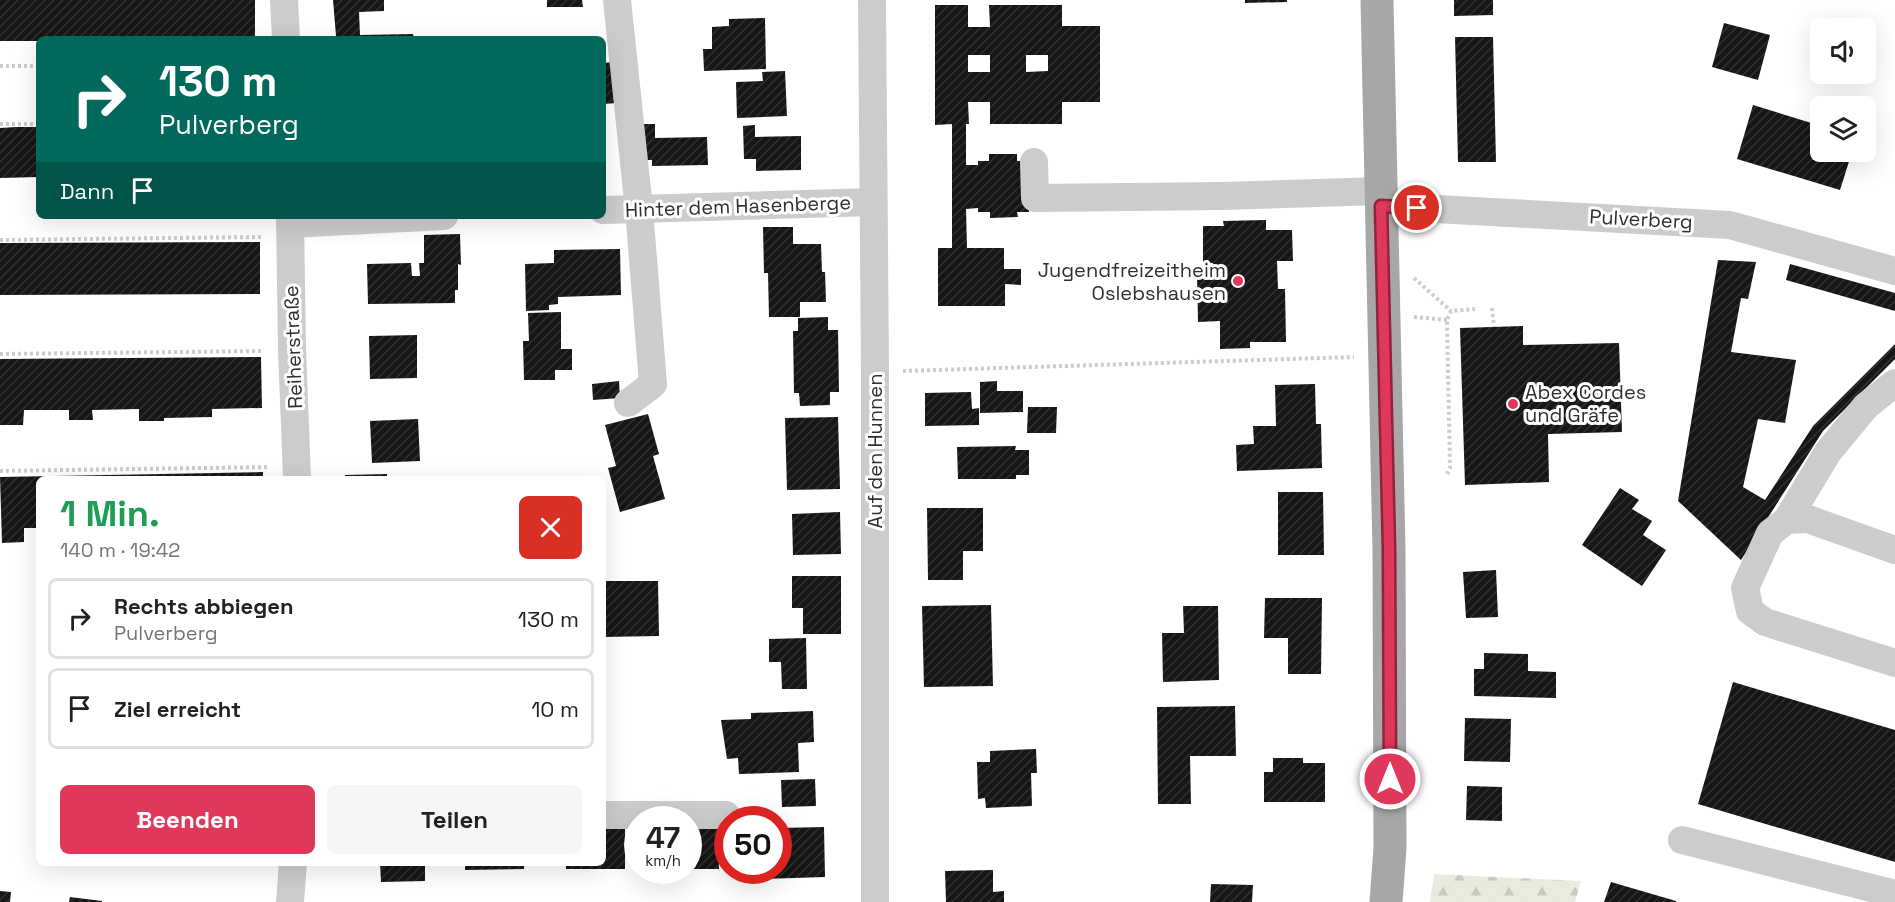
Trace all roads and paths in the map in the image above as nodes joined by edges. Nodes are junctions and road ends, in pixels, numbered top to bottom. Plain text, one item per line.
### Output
1 (284, 0) edge
2 (617, 0) edge
3 (872, 0) edge
4 (1377, 0) edge
5 (286, 36) edge
6 (0, 66) edge
7 (36, 66) edge
8 (0, 124) edge
9 (36, 124) edge
10 (1035, 162) dead end
11 (1381, 198) junction
12 (873, 202) junction
13 (639, 209) junction
14 (606, 210) edge
15 (398, 219) edge
16 (290, 226) edge
17 (0, 240) edge
18 (1895, 271) edge
19 (1492, 308) dead end
20 (1475, 309) dead end
21 (1494, 327) dead end
22 (292, 350) junction
23 (0, 354) edge
24 (1330, 358) dead end
25 (875, 372) junction
26 (1895, 383) edge
27 (628, 403) dead end
28 (0, 471) edge
29 (297, 473) edge
30 (1447, 474) dead end
31 (1787, 520) junction
32 (1895, 550) edge
33 (1895, 663) edge
34 (606, 815) edge
35 (714, 815) edge
36 (1682, 840) dead end
37 (293, 866) edge
38 (1895, 894) edge
39 (290, 902) edge
40 (876, 902) edge
41 (1386, 902) edge

1 - 5 street
2 - 13 street
3 - 12 street, Auf den Hunnen
4 - 11 main road
6 - 7 path
8 - 9 path
10 - 11 street, Pulverberg
11 - 18 street, Pulverberg
11 - 41 main road
12 - 13 street, Hinter dem Hasenberge
12 - 25 street, Auf den Hunnen
13 - 14 street, Hinter dem Hasenberge
13 - 27 street
15 - 16 street
16 - 17 path
16 - 22 street, Reiherstraße
19 - 21 path
20 - 30 path
22 - 23 path
22 - 29 street, Reiherstraße
24 - 25 path
25 - 40 street, Auf den Hunnen
26 - 31 street
28 - 29 path
31 - 32 street
31 - 33 street
34 - 35 street
36 - 38 street
37 - 39 street

